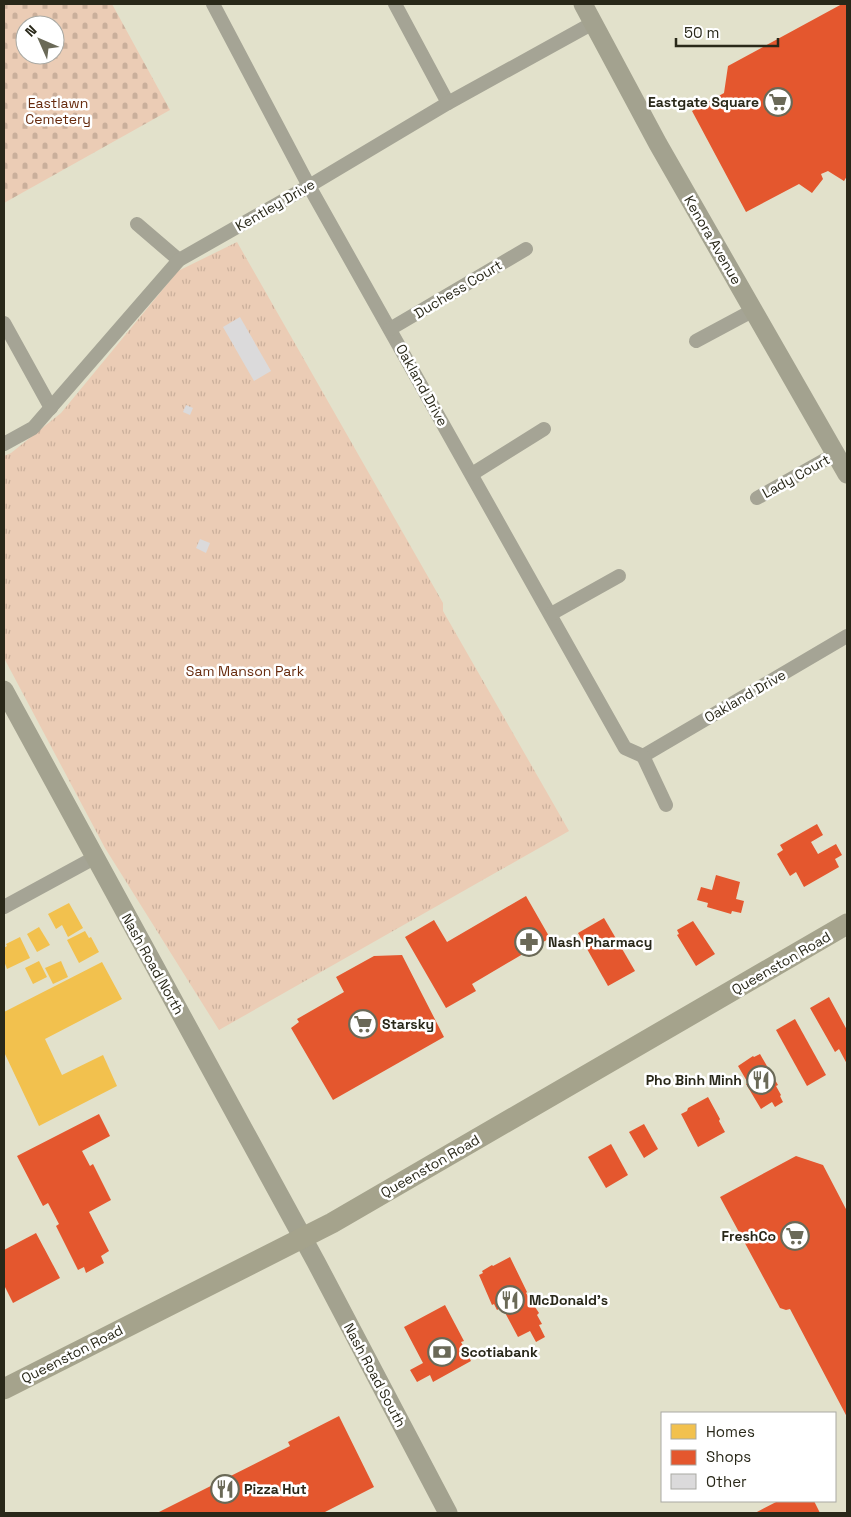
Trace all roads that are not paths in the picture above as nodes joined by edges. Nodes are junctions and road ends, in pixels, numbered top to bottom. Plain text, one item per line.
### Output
1 (213, 4) edge
2 (395, 4) edge
3 (583, 4) edge
4 (593, 23) junction
5 (448, 103) junction
6 (309, 186) junction
7 (136, 224) dead end
8 (526, 249) dead end
9 (179, 260) junction
10 (752, 310) junction
11 (4, 324) edge
12 (390, 329) junction
13 (696, 341) dead end
14 (51, 408) junction
15 (544, 428) dead end
16 (4, 444) edge
17 (835, 454) junction
18 (472, 474) junction
19 (847, 474) edge
20 (757, 498) dead end
21 (619, 576) dead end
22 (550, 614) junction
23 (847, 636) edge
24 (4, 690) edge
25 (643, 756) junction
26 (666, 805) dead end
27 (94, 858) junction
28 (4, 908) edge
29 (847, 924) edge
30 (302, 1238) junction
31 (4, 1389) edge
32 (448, 1513) edge

1 - 6 street, Oakland Drive
2 - 5 street
3 - 4 street, Kenora Avenue
4 - 5 street, Kentley Drive
4 - 10 street, Kenora Avenue
5 - 6 street, Kentley Drive
6 - 9 street, Kentley Drive
6 - 12 street, Oakland Drive
7 - 9 street
8 - 12 street, Duchess Court
9 - 14 street, Kentley Drive
10 - 13 street
10 - 17 street, Kenora Avenue
11 - 14 street
12 - 18 street, Oakland Drive
14 - 16 street, Kentley Drive
15 - 18 street
17 - 19 street, Kenora Avenue
17 - 20 street, Lady Court
18 - 22 street, Oakland Drive
21 - 22 street
22 - 25 street, Oakland Drive
23 - 25 street, Oakland Drive
24 - 27 street, Nash Road North
25 - 26 street
27 - 28 street
27 - 30 street, Nash Road North
29 - 30 main road, Queenston Road
30 - 31 main road, Queenston Road
30 - 32 street, Nash Road South

